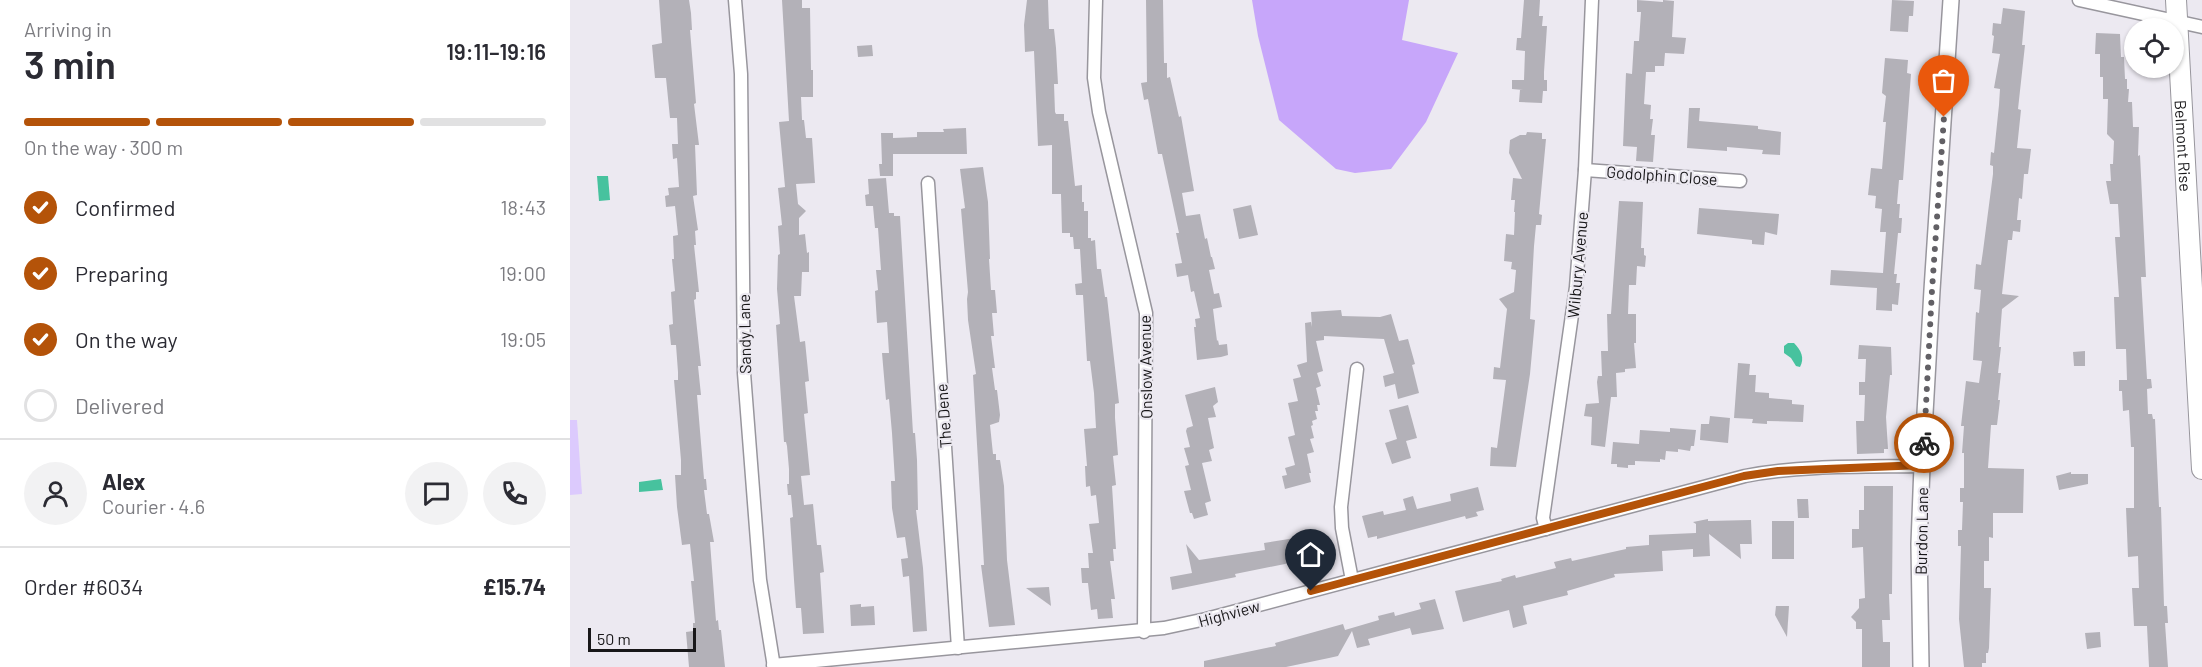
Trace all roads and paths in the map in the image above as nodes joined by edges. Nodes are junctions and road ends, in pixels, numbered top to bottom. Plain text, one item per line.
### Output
1 (735, 0) edge
2 (1096, 0) edge
3 (1592, 0) edge
4 (1952, 0) edge
5 (2079, 0) edge
6 (2176, 0) edge
7 (2160, 18) edge
8 (2178, 18) edge
9 (2184, 23) edge
10 (2202, 27) edge
11 (2181, 78) edge
12 (1585, 170) junction
13 (1740, 181) dead end
14 (928, 183) dead end
15 (1357, 369) dead end
16 (1922, 465) junction
17 (2202, 469) edge
18 (1546, 529) junction
19 (1352, 580) junction
20 (1144, 632) junction
21 (958, 648) junction
22 (773, 666) edge
23 (1921, 667) edge

1 - 22 street, Sandy Lane
2 - 20 street, Onslow Avenue
3 - 12 street, Wilbury Avenue
4 - 16 street, Burdon Lane
5 - 7 street
6 - 8 highway, Belmont Rise
9 - 10 street
11 - 17 highway, Belmont Rise
12 - 13 street, Godolphin Close
12 - 18 street, Wilbury Avenue
14 - 21 street, The Dene
15 - 19 street
16 - 18 street, Highview
16 - 23 street, Burdon Lane
18 - 19 street, Highview
19 - 20 street, Highview
20 - 21 street, Highview
21 - 22 street, Highview

